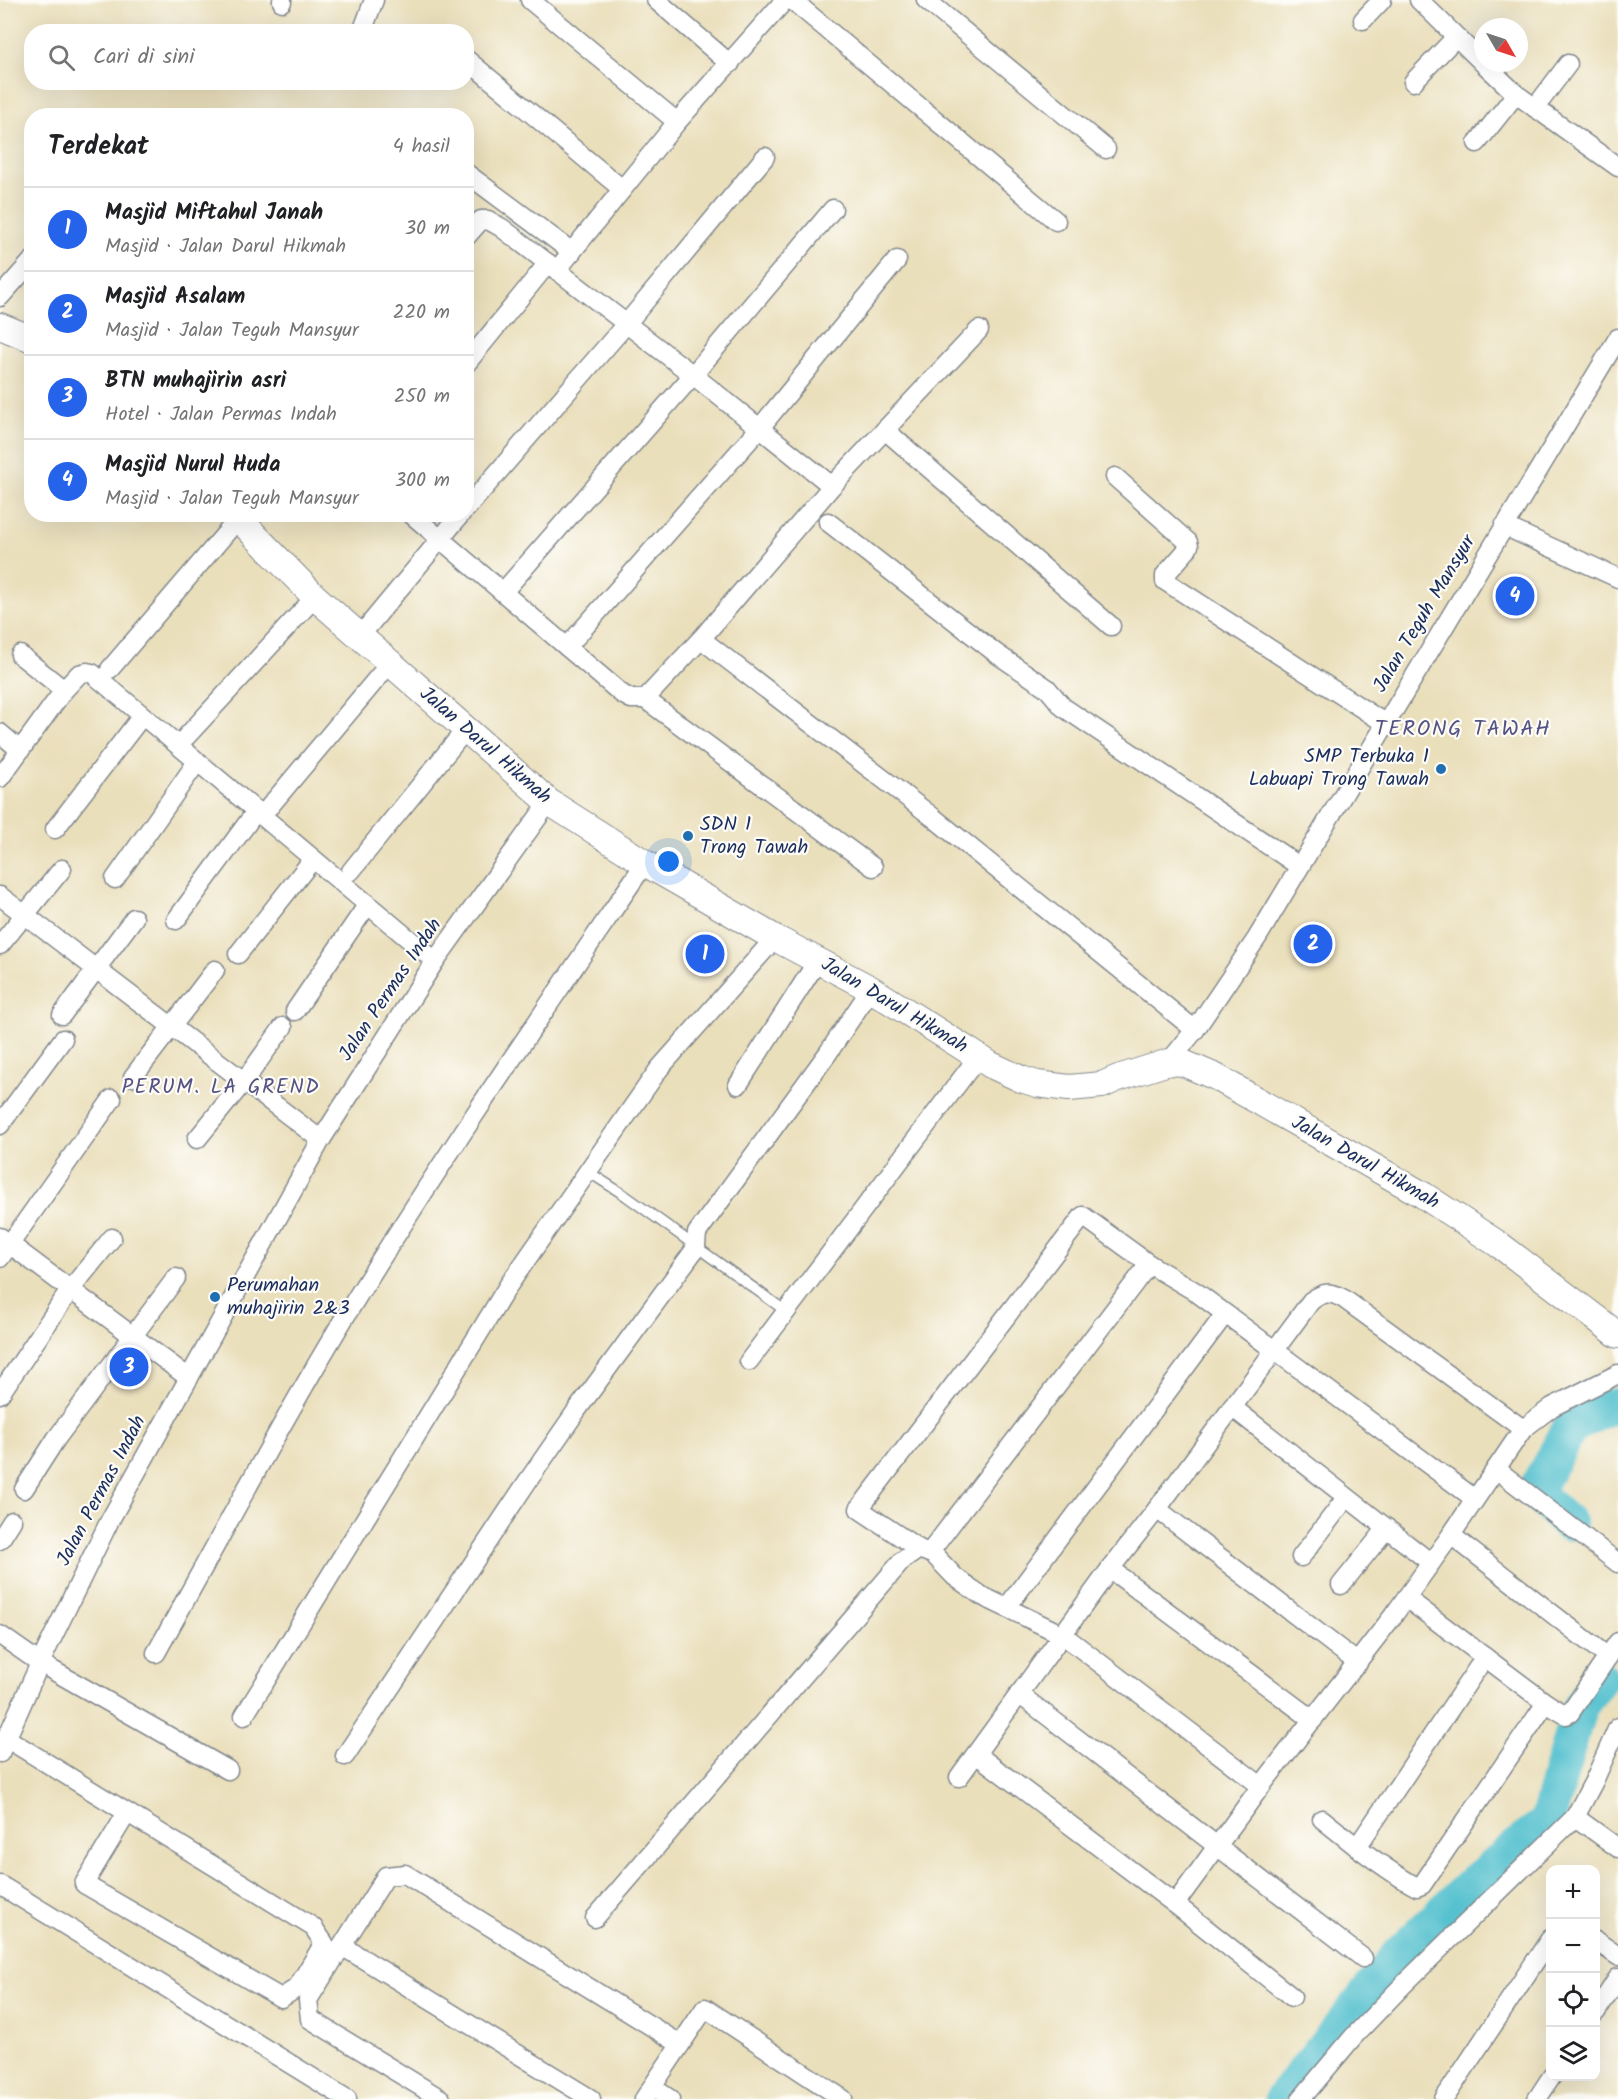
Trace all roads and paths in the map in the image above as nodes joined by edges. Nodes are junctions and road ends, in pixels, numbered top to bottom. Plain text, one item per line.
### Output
1 (374, 0) edge
2 (530, 0) edge
3 (656, 0) edge
4 (785, 0) edge
5 (792, 0) edge
6 (926, 0) edge
7 (1382, 0) edge
8 (1419, 0) edge
9 (1363, 20) dead end
10 (365, 24) edge
11 (1456, 37) junction
12 (1474, 54) edge
13 (730, 64) junction
14 (1568, 64) dead end
15 (474, 66) edge
16 (1493, 72) edge
17 (1413, 82) dead end
18 (1516, 94) junction
19 (1535, 108) junction
20 (677, 122) junction
21 (1477, 143) dead end
22 (1106, 149) dead end
23 (765, 157) dead end
24 (1615, 159) edge
25 (474, 179) edge
26 (622, 189) junction
27 (833, 209) dead end
28 (1056, 221) dead end
29 (474, 228) edge
30 (572, 252) junction
31 (897, 260) dead end
32 (552, 267) junction
33 (24, 270) edge
34 (0, 297) edge
35 (627, 323) junction
36 (0, 326) edge
37 (979, 330) dead end
38 (24, 336) edge
39 (1618, 338) edge
40 (474, 355) edge
41 (693, 375) junction
42 (759, 429) junction
43 (885, 430) junction
44 (1115, 477) dead end
45 (832, 486) junction
46 (474, 500) edge
47 (232, 522) edge
48 (241, 522) edge
49 (421, 522) edge
50 (454, 522) edge
51 (828, 522) dead end
52 (1504, 526) junction
53 (441, 538) junction
54 (1618, 578) edge
55 (503, 592) junction
56 (315, 597) junction
57 (1111, 626) dead end
58 (360, 636) junction
59 (701, 639) junction
60 (567, 647) junction
61 (20, 655) dead end
62 (390, 663) junction
63 (110, 669) dead end
64 (64, 690) junction
65 (645, 699) junction
66 (142, 716) junction
67 (1386, 724) junction
68 (466, 729) junction
69 (0, 733) edge
70 (186, 737) dead end
71 (20, 750) junction
72 (197, 762) junction
73 (0, 778) edge
74 (549, 802) junction
75 (264, 808) junction
76 (55, 829) dead end
77 (313, 859) junction
78 (645, 863) junction
79 (1299, 866) junction
80 (873, 867) dead end
81 (62, 869) dead end
82 (351, 871) dead end
83 (115, 879) dead end
84 (0, 896) edge
85 (368, 904) junction
86 (24, 914) junction
87 (134, 918) dead end
88 (176, 920) dead end
89 (775, 938) junction
90 (0, 945) edge
91 (238, 954) dead end
92 (818, 960) junction
93 (435, 961) junction
94 (96, 968) junction
95 (215, 970) dead end
96 (871, 989) junction
97 (295, 1011) dead end
98 (62, 1015) dead end
99 (172, 1027) junction
100 (283, 1027) dead end
101 (1195, 1030) junction
102 (63, 1040) dead end
103 (978, 1057) junction
104 (1168, 1062) junction
105 (133, 1077) dead end
106 (245, 1080) junction
107 (738, 1086) dead end
108 (112, 1099) dead end
109 (0, 1125) edge
110 (197, 1139) dead end
111 (321, 1140) junction
112 (587, 1171) junction
113 (111, 1238) dead end
114 (3, 1246) edge
115 (696, 1246) junction
116 (1149, 1264) junction
117 (176, 1278) dead end
118 (70, 1290) junction
119 (786, 1312) junction
120 (1225, 1314) junction
121 (1618, 1335) edge
122 (132, 1336) junction
123 (1272, 1351) junction
124 (749, 1360) dead end
125 (1618, 1374) edge
126 (189, 1378) junction
127 (0, 1394) edge
128 (1232, 1407) junction
129 (1523, 1429) junction
130 (1496, 1469) junction
131 (24, 1489) dead end
132 (1346, 1498) junction
133 (1475, 1499) junction
134 (1157, 1509) junction
135 (12, 1521) dead end
136 (1387, 1528) junction
137 (1451, 1535) junction
138 (0, 1540) edge
139 (925, 1551) junction
140 (1301, 1557) dead end
141 (1431, 1563) junction
142 (1618, 1563) edge
143 (1110, 1569) junction
144 (1341, 1585) dead end
145 (1406, 1598) junction
146 (1007, 1606) junction
147 (0, 1635) edge
148 (1063, 1635) junction
149 (1613, 1649) edge
150 (156, 1653) dead end
151 (1485, 1657) junction
152 (39, 1663) junction
153 (1358, 1663) junction
154 (1019, 1694) junction
155 (1546, 1702) junction
156 (244, 1716) dead end
157 (1313, 1720) junction
158 (1618, 1727) edge
159 (3, 1746) edge
160 (976, 1754) junction
161 (345, 1756) dead end
162 (228, 1770) dead end
163 (959, 1777) dead end
164 (1261, 1786) junction
165 (127, 1813) junction
166 (1575, 1817) junction
167 (1322, 1819) dead end
168 (1218, 1845) junction
169 (1357, 1847) junction
170 (1618, 1848) edge
171 (0, 1885) edge
172 (1175, 1904) junction
173 (595, 1918) dead end
174 (1600, 1944) edge
175 (342, 1946) junction
176 (1546, 1946) edge
177 (1618, 1956) edge
178 (1363, 1958) dead end
179 (1618, 1978) edge
180 (1292, 1997) dead end
181 (1600, 2006) edge
182 (680, 2044) junction
183 (1549, 2081) edge
184 (648, 2093) edge
185 (347, 2099) edge
186 (441, 2099) edge
187 (591, 2099) edge
188 (670, 2099) edge
189 (843, 2099) edge
190 (1301, 2099) edge
191 (1443, 2099) edge
192 (1538, 2099) edge

1 - 10 street
2 - 20 street
3 - 13 street
4 - 13 street
5 - 28 street
6 - 22 street
7 - 9 street
8 - 11 street
11 - 12 street
11 - 17 street
13 - 20 street
14 - 19 street
15 - 26 street
16 - 18 street
18 - 19 street
18 - 21 street
19 - 24 street
20 - 26 street
23 - 35 street
25 - 30 street
26 - 30 street
27 - 41 street
29 - 32 street
30 - 32 street
31 - 42 street
32 - 35 street
32 - 40 street
33 - 34 street
35 - 41 street
35 - 46 street
36 - 38 street
37 - 43 street
39 - 52 street, Jalan Teguh Mansyur
41 - 42 street
41 - 55 street
42 - 45 street
42 - 60 street
43 - 45 street
43 - 57 street
44 - 67 street
45 - 59 street
47 - 63 street
48 - 56 street, Jalan Darul Hikmah
49 - 53 street
50 - 53 street
51 - 79 street
52 - 54 street
52 - 67 street, Jalan Teguh Mansyur
53 - 55 street
53 - 58 street
55 - 60 street
56 - 58 street, Jalan Darul Hikmah
56 - 70 street
58 - 62 street, Jalan Darul Hikmah
59 - 65 street
59 - 101 street
60 - 65 street
61 - 64 street
62 - 68 street, Jalan Darul Hikmah
62 - 75 street
64 - 66 street
64 - 71 street
65 - 80 street
66 - 72 street
66 - 76 street
67 - 79 street, Jalan Teguh Mansyur
68 - 74 street, Jalan Darul Hikmah
68 - 82 street
69 - 71 street
71 - 73 street
72 - 75 street
72 - 83 street
74 - 78 street, Jalan Darul Hikmah
74 - 93 street, Jalan Permas Indah
75 - 77 street
75 - 88 street
77 - 85 street
77 - 91 street
78 - 89 street, Jalan Darul Hikmah
78 - 150 street
79 - 101 street, Jalan Teguh Mansyur
81 - 86 street
84 - 86 street
85 - 93 street
85 - 97 street
86 - 90 street
86 - 94 street
87 - 94 street
89 - 92 street, Jalan Darul Hikmah
89 - 112 street
92 - 96 street, Jalan Darul Hikmah
92 - 107 street
93 - 111 street, Jalan Permas Indah
94 - 98 street
94 - 99 street
95 - 99 street
96 - 103 street, Jalan Darul Hikmah
96 - 115 street
99 - 105 street
99 - 106 street
100 - 106 street
101 - 104 street, Jalan Teguh Mansyur
102 - 109 street
103 - 104 street, Jalan Darul Hikmah
103 - 119 street
104 - 121 street, Jalan Darul Hikmah
106 - 110 street
106 - 111 street
108 - 114 street
111 - 126 street, Jalan Permas Indah
112 - 115 lane
112 - 156 street
113 - 118 street
114 - 118 street
115 - 119 lane
115 - 161 street
116 - 120 street
116 - 139 street
116 - 139 street
117 - 122 street
118 - 122 street
118 - 127 street
119 - 124 street
120 - 123 street
120 - 146 street
122 - 126 street
122 - 131 street
123 - 128 street
123 - 129 street
123 - 133 street
125 - 129 street
126 - 152 street, Jalan Permas Indah
128 - 132 street
128 - 134 street
129 - 130 street
130 - 133 street
130 - 142 street
132 - 136 street
132 - 140 street
133 - 137 street
134 - 143 street
134 - 153 street
135 - 138 street
136 - 141 street
136 - 144 street
137 - 141 street
137 - 149 street
139 - 146 street
139 - 173 street
141 - 145 street
143 - 148 street
143 - 157 street
145 - 151 street
145 - 153 street
146 - 148 street
147 - 152 street
148 - 154 street
148 - 164 street
149 - 155 street
151 - 155 street
151 - 169 street
152 - 159 street, Jalan Permas Indah
152 - 162 street
153 - 157 street
154 - 160 street
154 - 168 street
155 - 169 street
157 - 164 street
158 - 166 street
159 - 165 street
160 - 163 street
160 - 172 street
164 - 168 street
165 - 165 street
166 - 170 street
166 - 190 street
167 - 169 street
168 - 172 street
168 - 178 street
171 - 185 street
172 - 180 street
174 - 177 street
175 - 182 street
175 - 186 street
175 - 187 street
176 - 191 street
179 - 181 street
182 - 184 street
182 - 189 street
183 - 192 street
184 - 188 street

